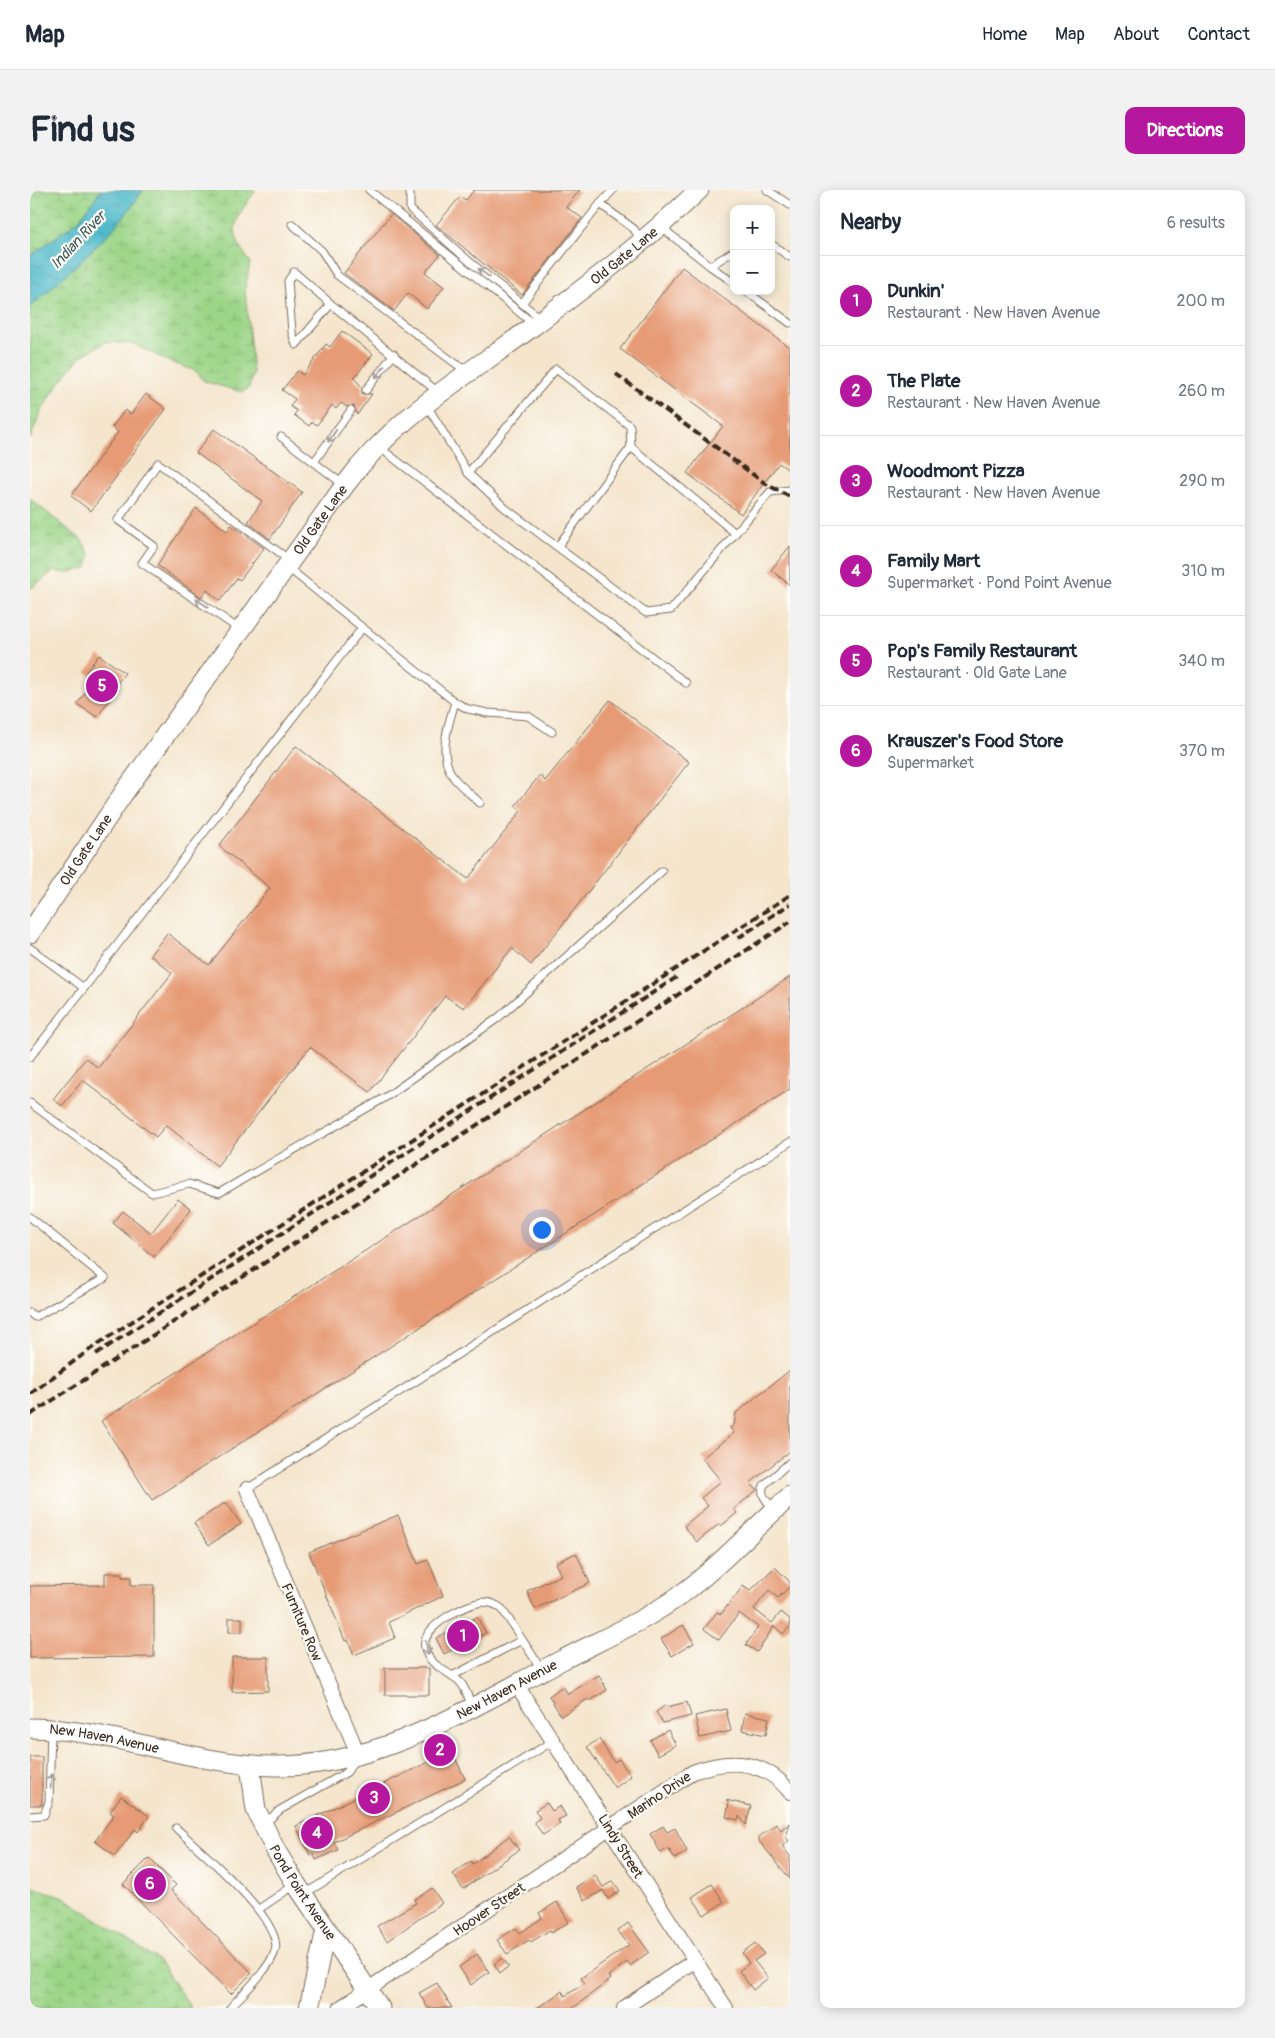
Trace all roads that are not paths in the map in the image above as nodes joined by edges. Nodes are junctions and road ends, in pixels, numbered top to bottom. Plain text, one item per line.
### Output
1 (368, 190) edge
2 (410, 190) edge
3 (613, 190) edge
4 (699, 190) edge
5 (767, 190) edge
6 (600, 204) junction
7 (790, 205) edge
8 (292, 224) dead end
9 (661, 227) junction
10 (642, 242) junction
11 (775, 247) edge
12 (730, 254) edge
13 (790, 258) edge
14 (710, 266) junction
15 (730, 279) edge
16 (752, 295) edge
17 (523, 302) junction
18 (331, 304) junction
19 (538, 322) junction
20 (790, 323) edge
21 (394, 354) junction
22 (467, 372) junction
23 (366, 390) dead end
24 (433, 398) junction
25 (351, 410) dead end
26 (281, 437) dead end
27 (376, 445) junction
28 (632, 448) junction
29 (314, 462) junction
30 (468, 474) junction
31 (345, 485) junction
32 (790, 490) edge
33 (734, 532) junction
34 (558, 546) junction
35 (289, 564) junction
36 (362, 628) junction
37 (242, 630) junction
38 (686, 683) dead end
39 (454, 702) junction
40 (552, 732) dead end
41 (480, 803) dead end
42 (662, 870) dead end
43 (30, 933) edge
44 (30, 948) edge
45 (84, 988) junction
46 (30, 1057) edge
47 (30, 1103) edge
48 (790, 1142) edge
49 (30, 1217) edge
50 (30, 1313) edge
51 (790, 1462) edge
52 (247, 1489) joint
53 (790, 1496) edge
54 (774, 1510) junction
55 (522, 1640) junction
56 (542, 1670) junction
57 (452, 1676) junction
58 (516, 1684) junction
59 (472, 1707) junction
60 (30, 1728) edge
61 (51, 1729) junction
62 (553, 1741) junction
63 (358, 1754) junction
64 (250, 1765) junction
65 (790, 1792) edge
66 (30, 1816) edge
67 (263, 1825) junction
68 (176, 1828) dead end
69 (610, 1828) junction
70 (299, 1890) junction
71 (259, 1909) junction
72 (326, 1929) junction
73 (694, 1961) junction
74 (368, 1990) junction
75 (230, 2008) edge
76 (309, 2008) edge
77 (340, 2008) edge
78 (380, 2008) edge
79 (624, 2008) edge
80 (726, 2008) edge

1 - 19 lane
17 -> 2 lane
3 - 6 lane
4 - 9 main road, Old Gate Lane
5 - 7 lane
6 - 10 lane
6 - 17 lane
8 - 22 lane
9 - 10 main road, Old Gate Lane
9 - 14 lane
10 - 19 main road, Old Gate Lane
11 - 13 lane
12 - 14 lane
14 - 15 lane
16 - 20 lane
17 - 19 lane
18 - 18 lane
18 - 21 lane
19 - 22 main road, Old Gate Lane
21 -> 23 lane
21 - 24 lane
22 - 24 main road, Old Gate Lane
24 - 27 main road, Old Gate Lane
24 - 30 lane
25 -> 29 lane
26 - 29 lane
27 - 31 main road, Old Gate Lane
27 - 38 lane
28 - 30 lane
28 - 33 lane
28 - 34 lane
29 - 31 lane
30 - 34 lane
31 - 35 main road, Old Gate Lane
32 - 33 lane
33 - 34 lane
35 - 36 lane
35 - 37 main road, Old Gate Lane
37 -> 35 lane
36 - 39 lane
36 - 45 lane
37 - 43 main road, Old Gate Lane
39 - 40 lane
39 - 41 lane
42 - 47 lane
44 - 45 lane
45 - 46 lane
48 - 52 lane
49 - 50 lane
51 - 54 lane
52 - 63 street, Furniture Row
53 - 54 main road, New Haven Avenue
54 - 56 main road, New Haven Avenue
55 - 56 lane
55 - 57 lane
55 -> 57 lane
56 - 58 main road, New Haven Avenue
57 - 59 lane
58 - 59 main road, New Haven Avenue
58 - 62 street, Lindy Street
59 - 63 main road, New Haven Avenue
60 - 61 main road, New Haven Avenue
61 - 64 main road, New Haven Avenue
66 -> 61 lane
62 - 69 street, Lindy Street
62 - 70 lane
63 - 64 main road, New Haven Avenue
63 - 67 lane
64 - 67 main road, Pond Point Avenue
65 - 69 street, Marino Drive
67 - 70 main road, Pond Point Avenue
68 - 71 lane
69 - 73 street, Lindy Street
69 - 74 street, Hoover Street
70 - 71 lane
70 - 72 main road, Pond Point Avenue
71 - 75 lane
72 - 74 main road, Pond Point Avenue
72 - 76 main road
73 - 79 street
73 - 80 street, Lindy Street
74 - 77 street, Hoover Street
74 - 78 main road, Pond Point Avenue

